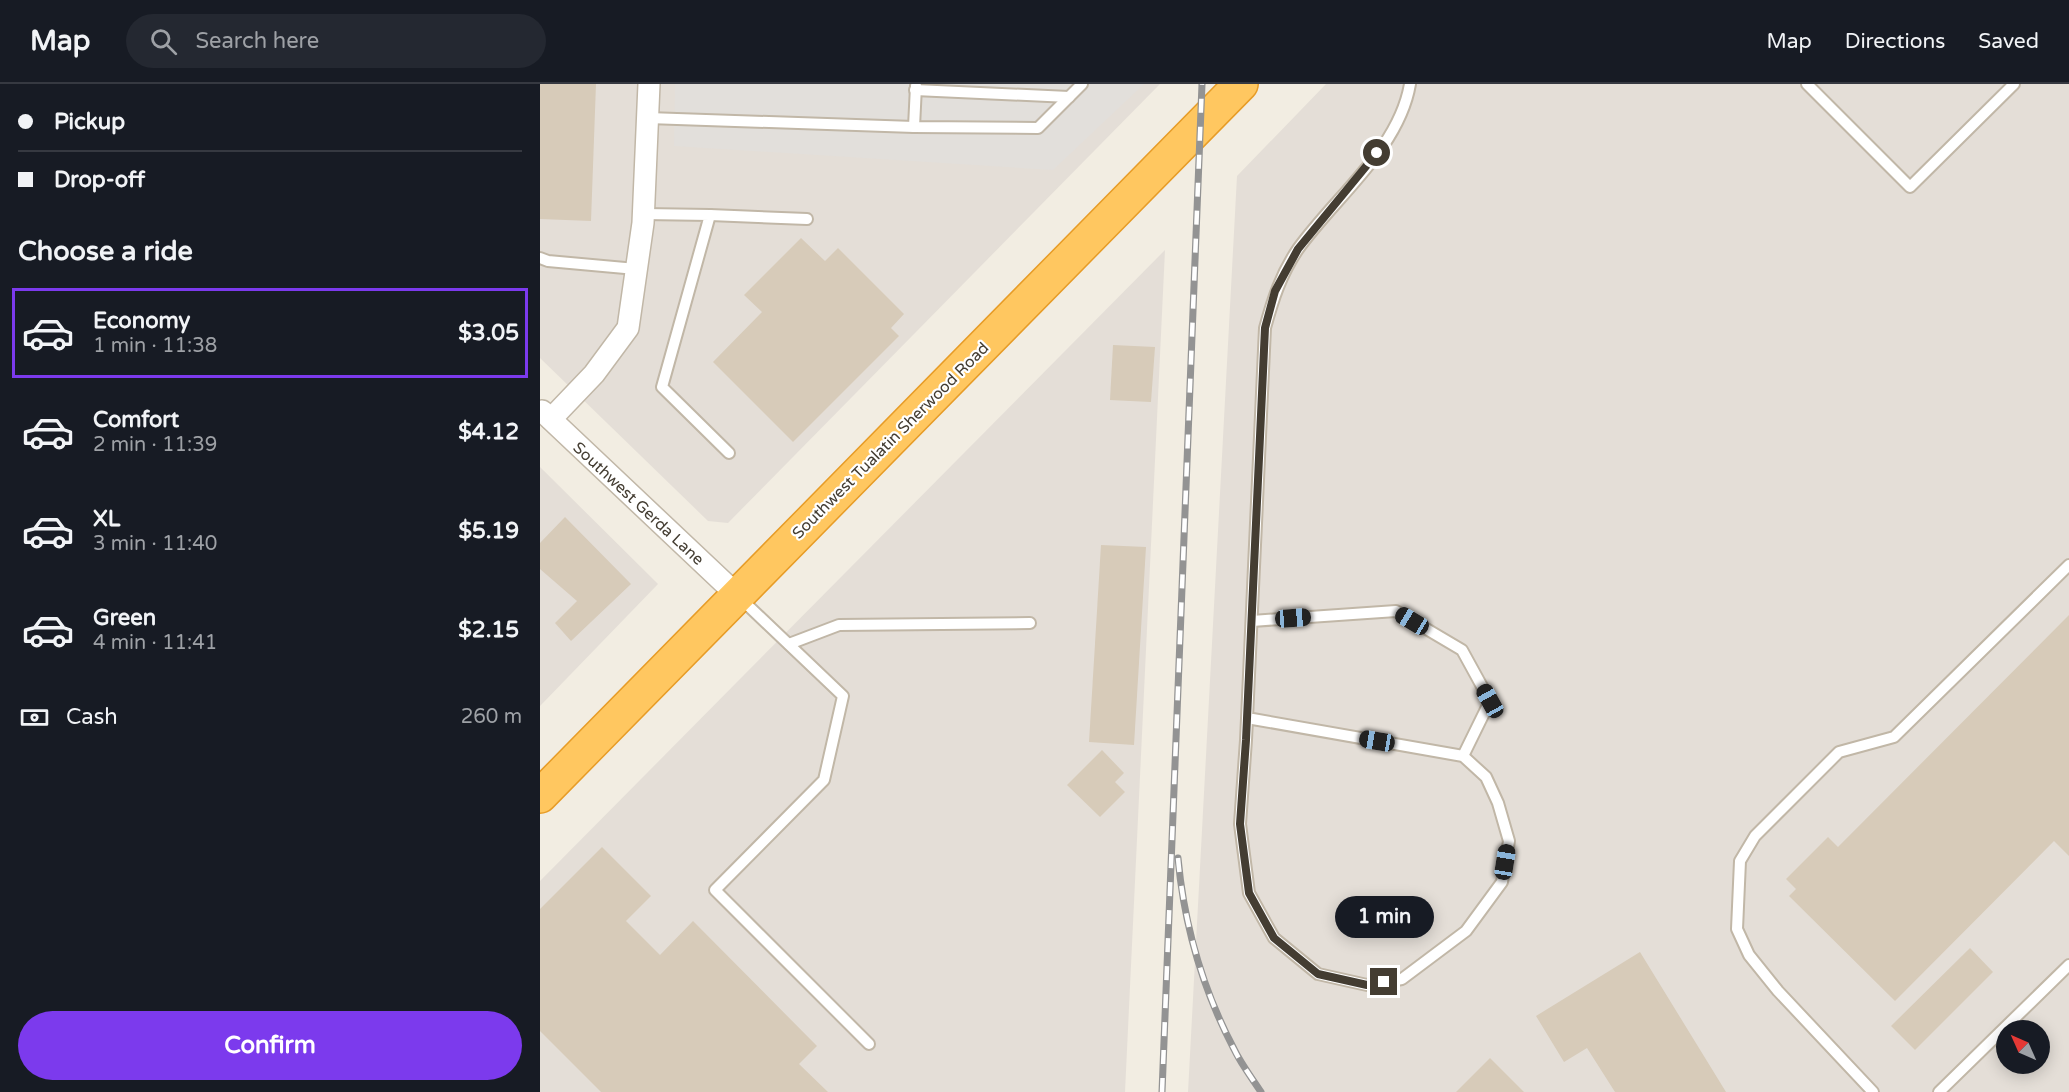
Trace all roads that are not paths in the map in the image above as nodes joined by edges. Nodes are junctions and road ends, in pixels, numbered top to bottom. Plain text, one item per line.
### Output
1 (649, 84) edge
2 (1082, 84) edge
3 (1241, 84) edge
4 (1410, 84) edge
5 (1806, 84) edge
6 (2014, 84) edge
7 (916, 87) edge
8 (1069, 97) junction
9 (648, 118) junction
10 (914, 127) junction
11 (644, 214) junction
12 (710, 215) junction
13 (807, 219) dead end
14 (540, 258) edge
15 (636, 269) junction
16 (545, 414) edge
17 (729, 453) dead end
18 (2069, 565) edge
19 (738, 596) junction
20 (1252, 621) junction
21 (1030, 623) dead end
22 (789, 644) junction
23 (1247, 718) junction
24 (1464, 756) junction
25 (540, 796) edge
26 (2069, 964) edge
27 (869, 1044) dead end
28 (1873, 1092) edge
29 (1939, 1092) edge

1 - 9 street
2 - 8 lane
3 - 19 highway, Southwest Tualatin Sherwood Road
4 - 20 lane
5 - 6 lane
7 - 8 lane
7 - 10 lane
8 - 10 lane
9 - 10 lane
9 - 11 street
11 - 12 lane
11 - 15 street
12 - 13 lane
12 - 17 lane
14 - 15 lane
15 - 16 street
16 - 19 street, Southwest Gerda Lane
18 - 28 lane
19 - 22 lane
19 - 25 highway, Southwest Tualatin Sherwood Road
20 - 23 lane
20 - 24 lane
21 - 22 lane
22 - 27 lane
23 - 24 lane
23 - 24 lane
26 - 29 lane

